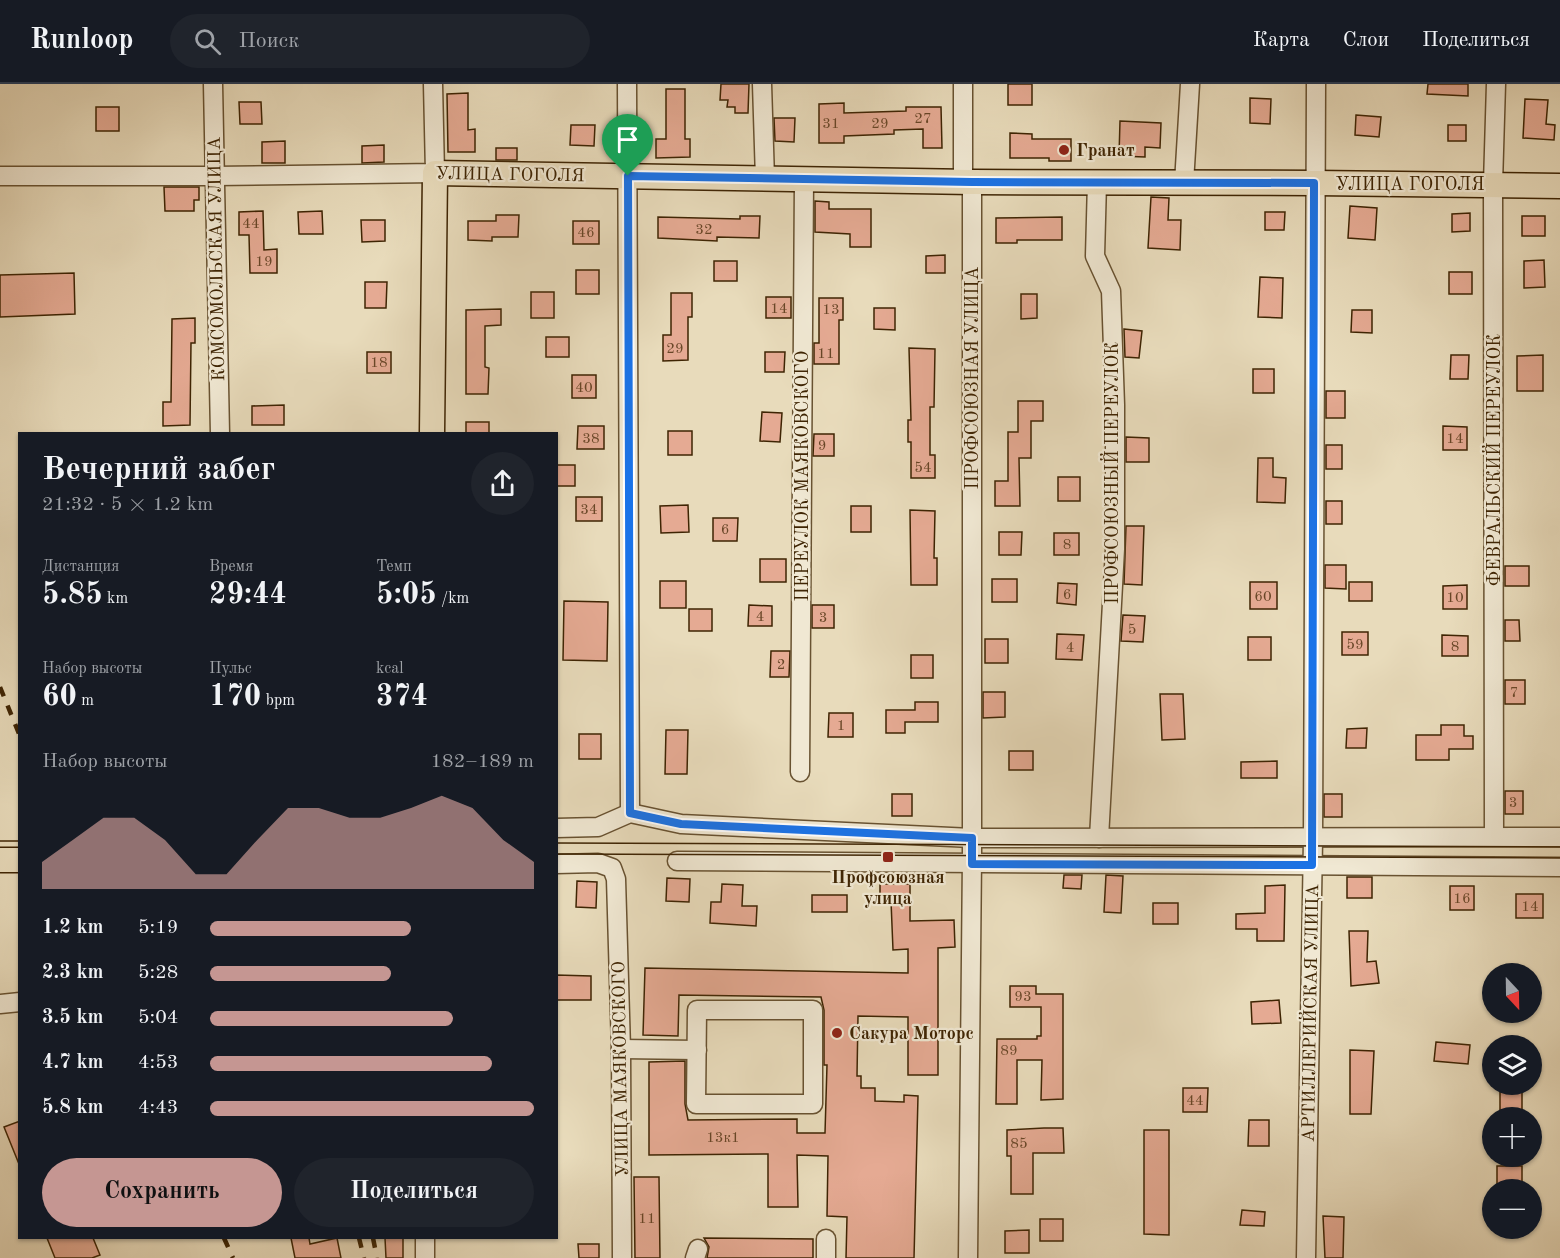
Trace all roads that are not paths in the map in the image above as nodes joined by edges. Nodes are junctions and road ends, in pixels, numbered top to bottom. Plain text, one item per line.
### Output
1 (213, 84) edge
2 (433, 84) edge
3 (627, 84) edge
4 (762, 84) edge
5 (963, 84) edge
6 (1190, 84) edge
7 (1316, 84) edge
8 (1496, 84) edge
9 (435, 173) junction
10 (0, 176) edge
11 (214, 176) junction
12 (628, 176) junction
13 (765, 179) junction
14 (804, 179) junction
15 (968, 182) junction
16 (1097, 182) junction
17 (1184, 183) junction
18 (1314, 183) junction
19 (1494, 184) junction
20 (1560, 186) edge
21 (220, 432) edge
22 (432, 432) edge
23 (800, 772) dead end
24 (630, 813) junction
25 (558, 828) edge
26 (1494, 836) junction
27 (1560, 837) edge
28 (972, 838) junction
29 (1099, 838) junction
30 (1313, 839) junction
31 (0, 860) edge
32 (18, 860) edge
33 (677, 861) dead end
34 (558, 864) edge
35 (972, 864) junction
36 (1312, 865) junction
37 (1560, 867) edge
38 (18, 1002) edge
39 (0, 1004) edge
40 (621, 1049) junction
41 (696, 1050) junction
42 (425, 1239) edge
43 (826, 1239) dead end
44 (425, 1258) edge
45 (622, 1258) edge
46 (826, 1258) edge
47 (968, 1258) edge
48 (1306, 1258) edge

1 - 11 street, КОМСОМОЛЬСКАЯ УЛИЦА
2 - 9 street
3 - 12 street
4 - 13 street
5 - 15 street, ПРОФСОЮЗНАЯ УЛИЦА
6 - 17 street
7 - 18 street, АРТИЛЛЕРИЙСКАЯ УЛИЦА
8 - 19 street, ФЕВРАЛЬСКИЙ ПЕРЕУЛОК
9 - 11 street, УЛИЦА ГОГОЛЯ
9 - 12 main road, УЛИЦА ГОГОЛЯ
9 - 22 main road
10 - 11 street, УЛИЦА ГОГОЛЯ
11 - 21 street, КОМСОМОЛЬСКАЯ УЛИЦА
12 - 13 main road, УЛИЦА ГОГОЛЯ
12 - 24 street
13 - 14 main road, УЛИЦА ГОГОЛЯ
14 - 15 main road, УЛИЦА ГОГОЛЯ
14 - 23 street, ПЕРЕУЛОК МАЯКОВСКОГО
15 - 16 main road, УЛИЦА ГОГОЛЯ
15 - 28 street, ПРОФСОЮЗНАЯ УЛИЦА
16 - 17 main road, УЛИЦА ГОГОЛЯ
16 - 29 street, ПРОФСОЮЗНЫЙ ПЕРЕУЛОК
17 - 18 main road, УЛИЦА ГОГОЛЯ
18 - 19 main road, УЛИЦА ГОГОЛЯ
18 - 30 street, АРТИЛЛЕРИЙСКАЯ УЛИЦА
19 - 20 main road, УЛИЦА ГОГОЛЯ
19 - 26 street, ФЕВРАЛЬСКИЙ ПЕРЕУЛОК
24 - 25 street
24 - 28 street
26 - 27 street
26 - 30 street
28 - 29 street
28 - 35 street, ПРОФСОЮЗНАЯ УЛИЦА
29 - 30 street
30 - 36 street, АРТИЛЛЕРИЙСКАЯ УЛИЦА
31 - 32 main road
33 - 35 street
34 - 40 street, УЛИЦА МАЯКОВСКОГО
35 - 36 street
35 - 47 street, ПРОФСОЮЗНАЯ УЛИЦА
36 - 37 street
36 - 48 street, АРТИЛЛЕРИЙСКАЯ УЛИЦА
38 - 39 street
40 - 41 street
40 - 45 street, УЛИЦА МАЯКОВСКОГО
41 - 41 street
42 - 44 street
43 - 46 street

